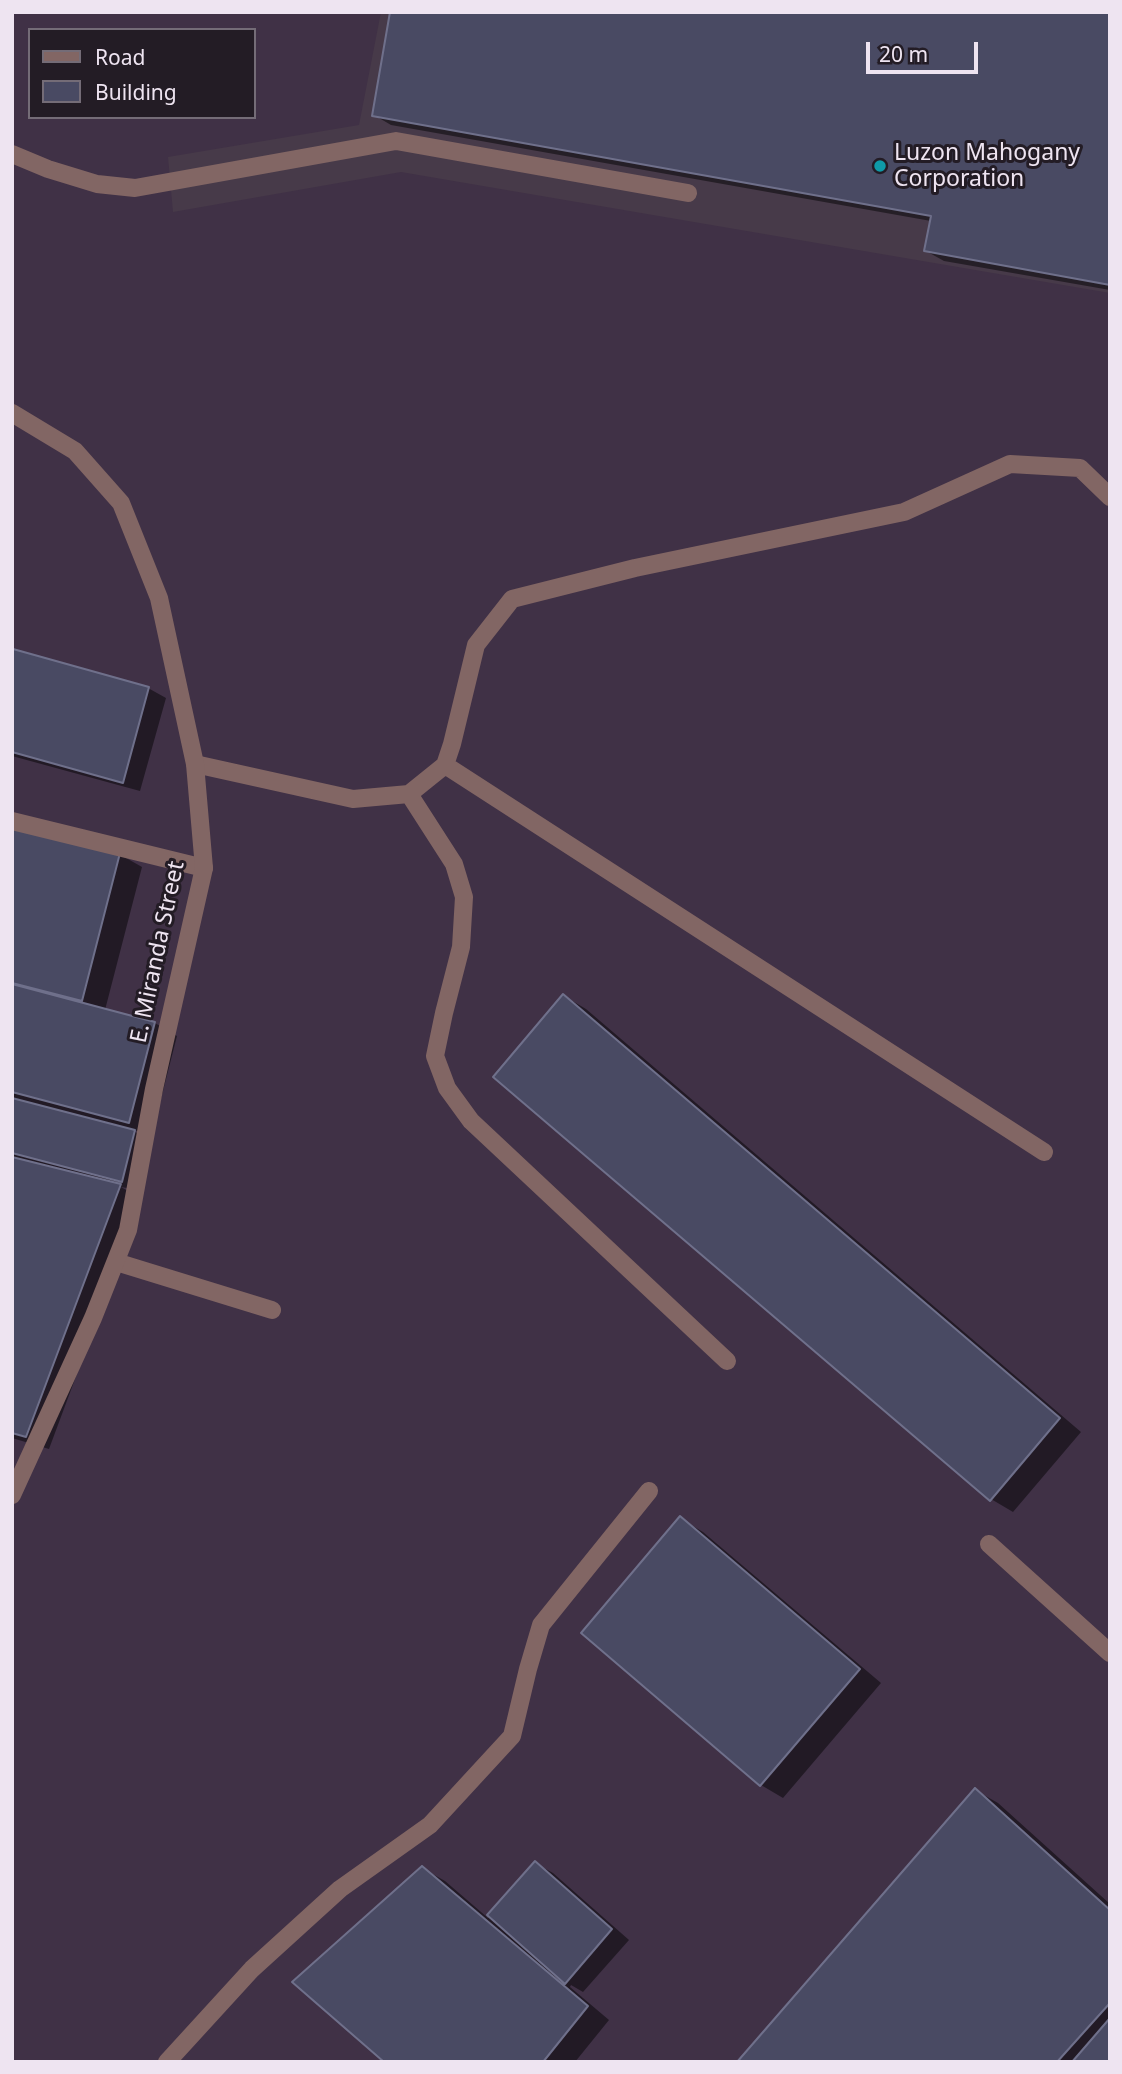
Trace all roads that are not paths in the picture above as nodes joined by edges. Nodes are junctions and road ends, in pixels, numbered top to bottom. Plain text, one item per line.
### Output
1 (12, 154) edge
2 (688, 193) dead end
3 (12, 413) edge
4 (1110, 497) edge
5 (195, 764) junction
6 (446, 765) junction
7 (408, 794) junction
8 (12, 821) edge
9 (204, 868) junction
10 (1044, 1152) dead end
11 (116, 1262) junction
12 (272, 1310) dead end
13 (727, 1361) dead end
14 (649, 1491) dead end
15 (12, 1495) edge
16 (989, 1544) dead end
17 (1110, 1653) edge
18 (167, 2062) edge

1 - 2 street
3 - 5 street, E. Miranda Street
4 - 6 street
5 - 7 street
5 - 9 street, E. Miranda Street
6 - 7 street
6 - 10 street
7 - 13 street
8 - 9 street
9 - 11 street, E. Miranda Street
11 - 12 street
11 - 15 street, E. Miranda Street
14 - 18 street
16 - 17 street

